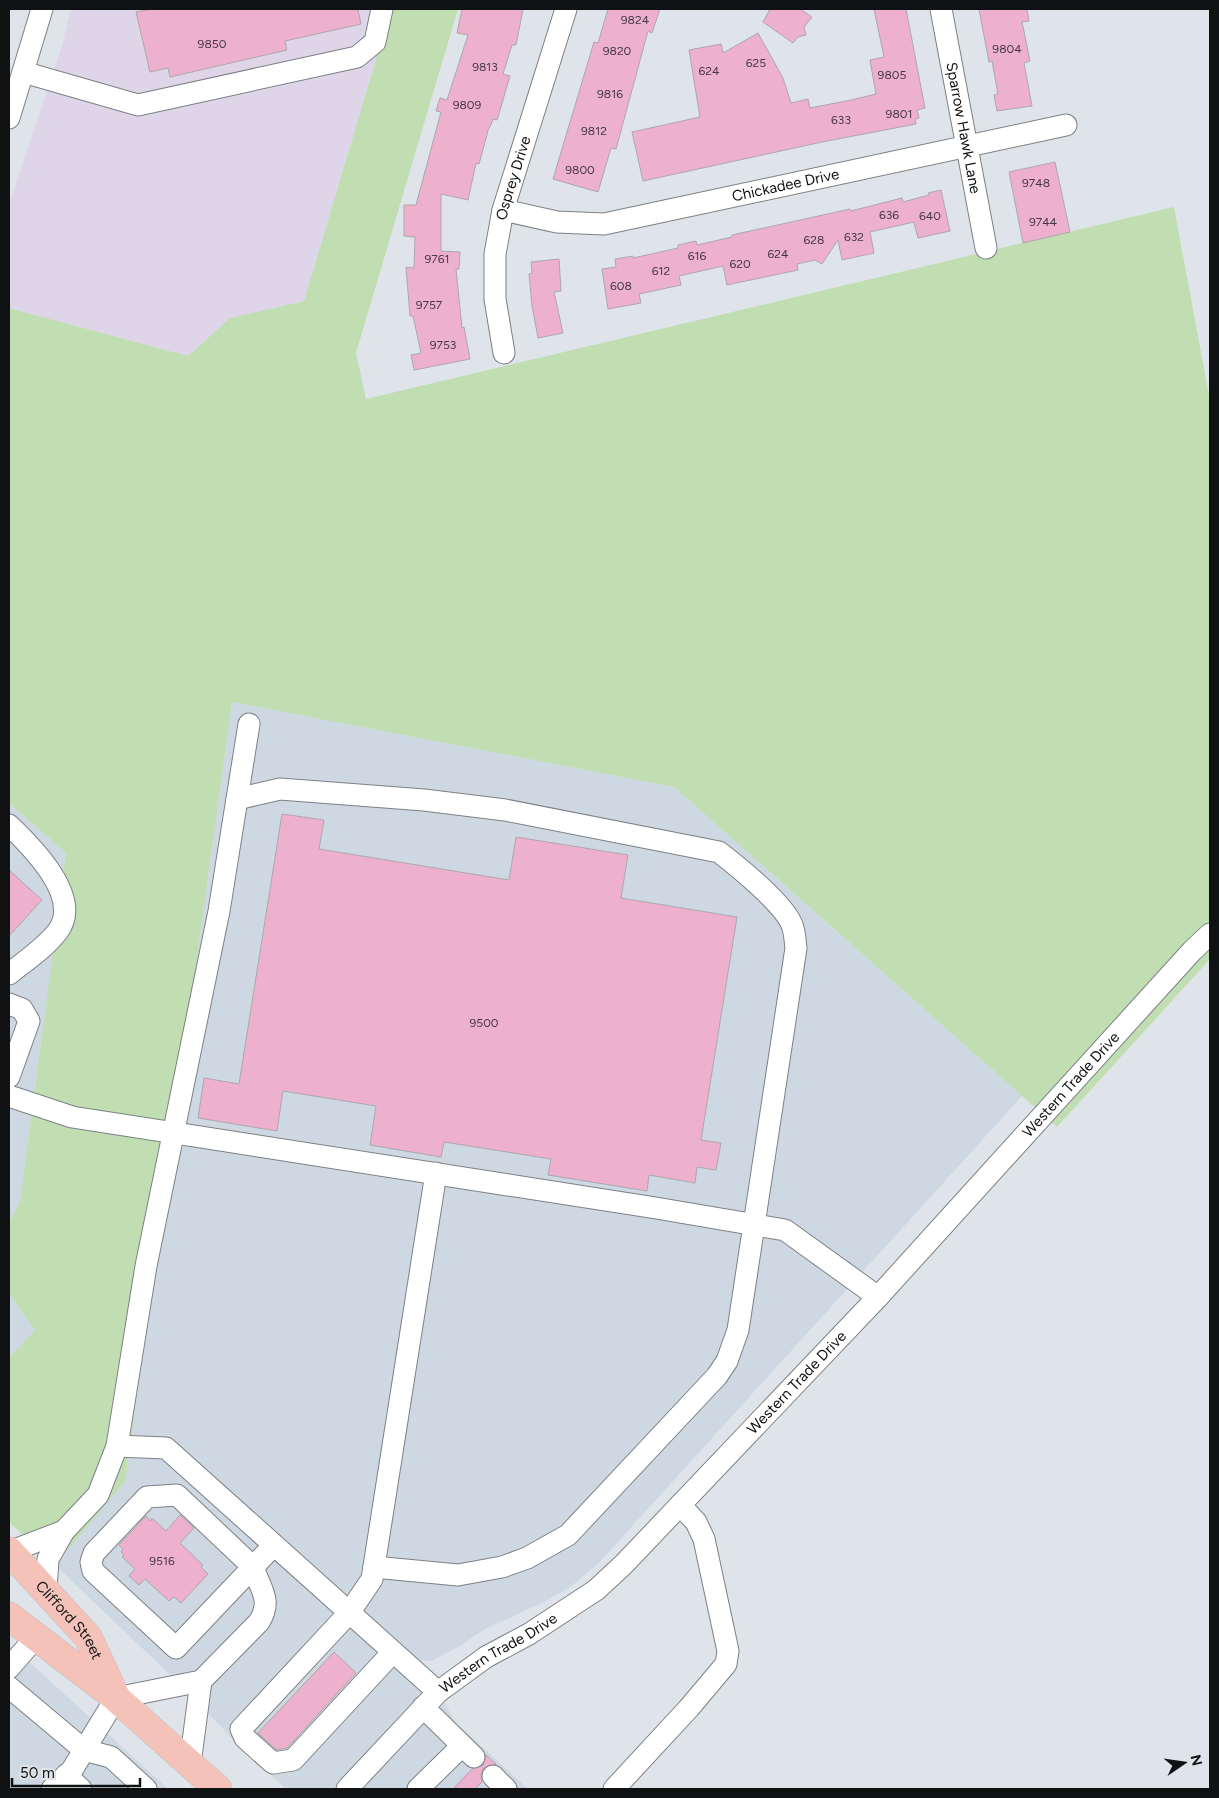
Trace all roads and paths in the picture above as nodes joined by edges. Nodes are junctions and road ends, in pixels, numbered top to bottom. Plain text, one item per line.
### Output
1 (42, 9) edge
2 (382, 9) edge
3 (566, 9) edge
4 (941, 9) edge
5 (23, 72) junction
6 (11, 105) edge
7 (1066, 125) dead end
8 (966, 147) junction
9 (504, 210) junction
10 (986, 248) dead end
11 (504, 353) dead end
12 (249, 724) dead end
13 (237, 799) junction
14 (9, 824) edge
15 (1210, 934) edge
16 (9, 974) edge
17 (9, 1004) edge
18 (9, 1077) edge
19 (9, 1096) edge
20 (175, 1132) junction
21 (436, 1173) junction
22 (753, 1225) junction
23 (878, 1298) junction
24 (117, 1446) junction
25 (680, 1505) junction
26 (64, 1530) junction
27 (274, 1545) junction
28 (9, 1552) edge
29 (253, 1567) junction
30 (374, 1567) junction
31 (46, 1591) junction
32 (348, 1613) junction
33 (9, 1616) edge
34 (36, 1637) junction
35 (393, 1652) junction
36 (9, 1668) edge
37 (202, 1681) junction
38 (9, 1687) edge
39 (438, 1692) junction
40 (116, 1698) junction
41 (423, 1708) junction
42 (84, 1750) junction
43 (190, 1764) junction
44 (66, 1785) edge
45 (146, 1789) edge
46 (218, 1789) edge
47 (347, 1789) edge
48 (418, 1789) edge
49 (614, 1789) edge

1 - 5 street
2 - 5 street
3 - 9 street, Osprey Drive
4 - 8 street, Sparrow Hawk Lane
5 - 6 street
7 - 8 street, Chickadee Drive
8 - 9 street, Chickadee Drive
8 - 10 street, Sparrow Hawk Lane
9 - 11 street, Osprey Drive
12 - 13 street
13 - 20 street
13 - 22 street
14 - 16 street
15 - 23 street, Western Trade Drive
17 - 18 street
19 - 20 street
20 - 21 street
20 - 24 street
21 - 22 street
21 - 30 street
22 - 23 street
22 - 30 street
23 - 25 street, Western Trade Drive
24 - 26 street
24 - 27 street
25 - 39 street, Western Trade Drive
25 - 49 street
26 - 28 street
26 - 31 street
27 - 29 street
27 - 32 street
28 - 31 main road, Clifford Street
29 - 29 street
29 - 37 street
30 - 32 street
31 - 40 main road, Clifford Street
32 - 35 street
32 - 35 street
33 - 34 main road, Clifford Street
34 - 36 street
34 - 40 main road, Clifford Street
35 - 39 street
37 - 40 street
37 - 43 street
38 - 42 street
39 - 41 street, Western Trade Drive
40 - 42 street
40 - 43 main road, Clifford Street
41 - 47 street, Western Trade Drive
41 - 48 street
42 - 44 street
42 - 45 street
43 - 46 main road, Clifford Street

